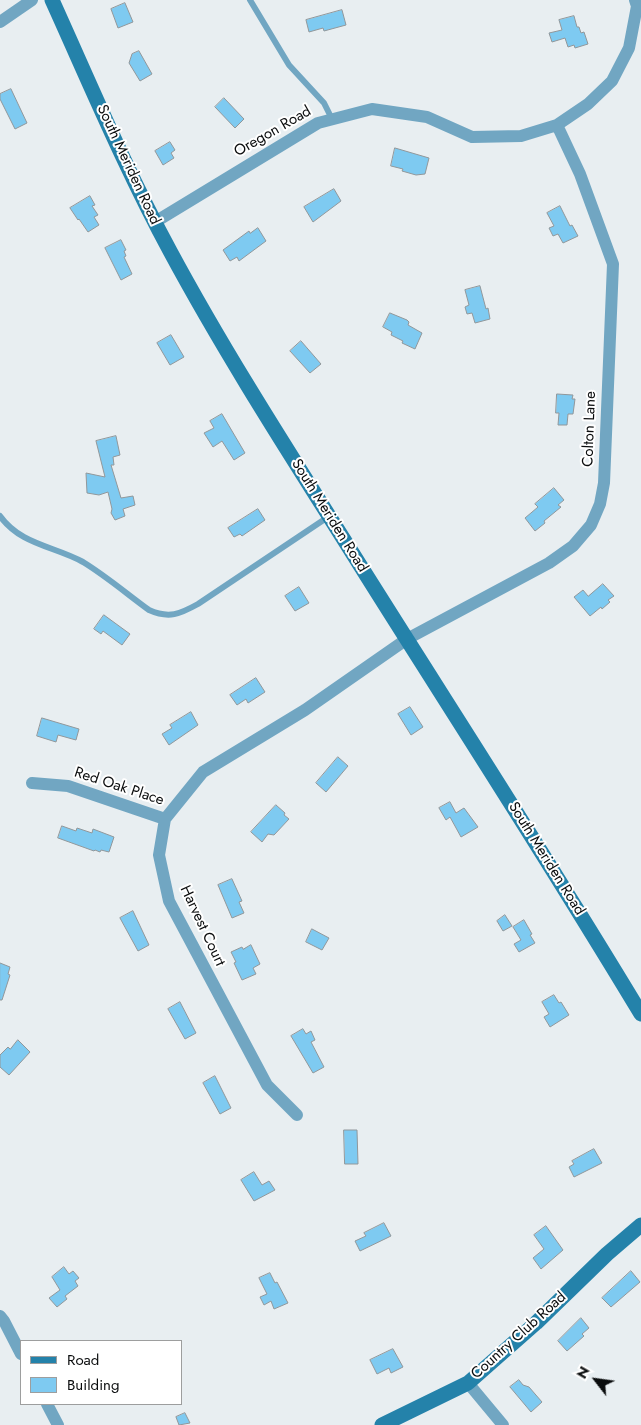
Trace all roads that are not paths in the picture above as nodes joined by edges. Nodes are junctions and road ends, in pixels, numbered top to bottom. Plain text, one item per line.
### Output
1 (32, 0) edge
2 (52, 0) edge
3 (250, 0) edge
4 (635, 0) edge
5 (0, 22) edge
6 (332, 119) junction
7 (557, 125) junction
8 (155, 222) junction
9 (0, 516) edge
10 (330, 517) junction
11 (407, 639) junction
12 (32, 783) dead end
13 (165, 819) junction
14 (641, 1014) edge
15 (297, 1115) dead end
16 (641, 1225) edge
17 (0, 1316) edge
18 (20, 1352) edge
19 (468, 1382) junction
20 (48, 1405) edge
21 (58, 1425) edge
22 (382, 1425) edge
23 (503, 1425) edge

1 - 5 street
2 - 8 main road, South Meriden Road
3 - 6 lane
4 - 7 street, Oregon Road
6 - 7 street, Oregon Road
6 - 8 street, Oregon Road
7 - 11 street, Colton Lane
8 - 10 main road, South Meriden Road
9 - 10 lane
10 - 11 main road, South Meriden Road
11 - 13 street, Harvest Court
11 - 14 main road, South Meriden Road
12 - 13 street, Red Oak Place
13 - 15 street, Harvest Court
16 - 19 main road, Country Club Road
17 - 18 street
19 - 22 main road, Country Club Road
19 - 23 street
20 - 21 street

